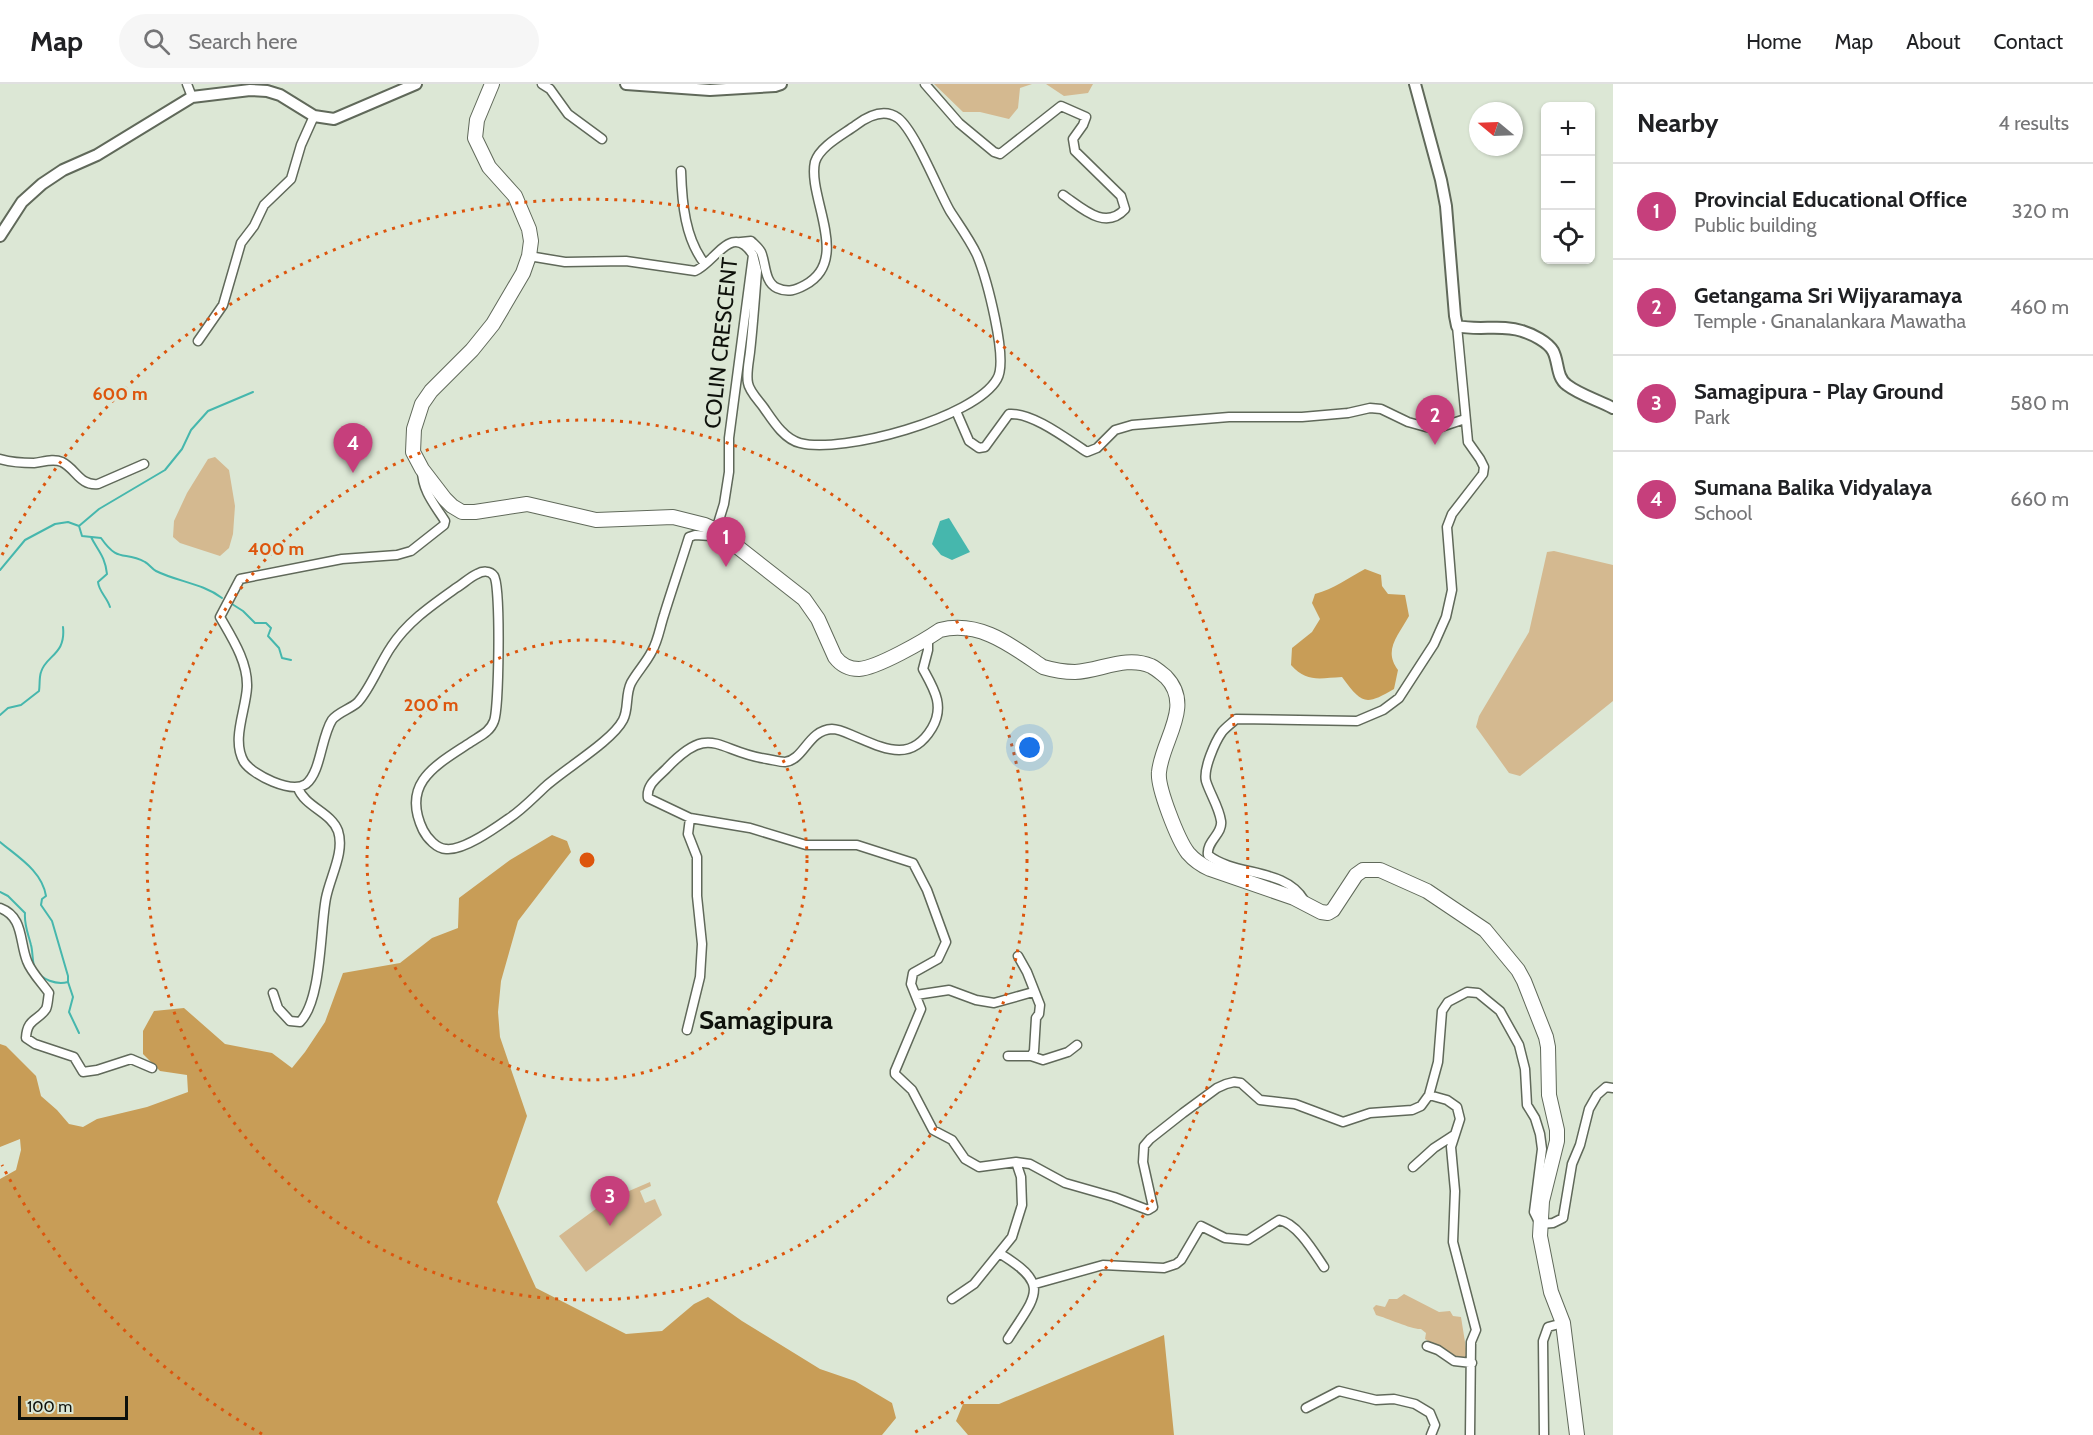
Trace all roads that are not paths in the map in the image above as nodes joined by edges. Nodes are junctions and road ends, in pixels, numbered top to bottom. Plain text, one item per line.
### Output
1 (187, 84) edge
2 (416, 84) edge
3 (492, 84) edge
4 (542, 84) edge
5 (626, 84) edge
6 (781, 84) edge
7 (925, 84) edge
8 (1415, 84) edge
9 (192, 98) junction
10 (314, 116) junction
11 (602, 140) dead end
12 (681, 171) dead end
13 (1063, 195) dead end
14 (0, 236) edge
15 (741, 242) junction
16 (753, 255) junction
17 (529, 256) junction
18 (705, 264) junction
19 (1457, 326) junction
20 (198, 341) dead end
21 (1613, 408) edge
22 (956, 411) junction
23 (1465, 419) junction
24 (0, 459) edge
25 (144, 464) dead end
26 (422, 469) junction
27 (715, 530) junction
28 (928, 638) junction
29 (298, 788) junction
30 (690, 818) junction
31 (1306, 905) junction
32 (0, 908) edge
33 (1018, 956) dead end
34 (1033, 992) junction
35 (273, 993) dead end
36 (916, 995) junction
37 (687, 1030) dead end
38 (1077, 1045) dead end
39 (1008, 1056) dead end
40 (1031, 1056) junction
41 (152, 1068) dead end
42 (1613, 1088) edge
43 (1429, 1095) junction
44 (1454, 1135) junction
45 (1016, 1162) junction
46 (1413, 1167) dead end
47 (1540, 1224) junction
48 (999, 1253) junction
49 (1324, 1267) dead end
50 (1035, 1284) junction
51 (952, 1299) dead end
52 (1563, 1323) junction
53 (1008, 1339) dead end
54 (1427, 1346) dead end
55 (1472, 1363) junction
56 (1306, 1408) dead end
57 (1431, 1435) edge
58 (1470, 1435) edge
59 (1544, 1435) edge
60 (1577, 1435) edge

1 - 9 street
2 - 10 street
3 - 17 main road
4 - 11 street
5 - 6 street
7 - 13 street
8 - 19 street
9 - 10 street
9 - 14 street
10 - 20 street
12 - 18 street
15 - 16 street, COLIN CRESCENT
15 - 18 street, COLIN CRESCENT
15 - 22 street
16 - 22 street
16 - 27 street, COLIN CRESCENT
17 - 18 street, COLIN CRESCENT
17 - 26 main road
19 - 21 street
19 - 23 street
22 - 23 street
23 - 31 street
24 - 25 street
26 - 27 main road
26 - 29 street
27 - 28 main road
27 - 29 street
28 - 30 street
28 - 31 main road
29 - 35 street
30 - 36 street
30 - 37 street
31 - 47 main road
32 - 41 street
33 - 34 street
34 - 36 street
34 - 40 street
36 - 45 street
38 - 40 street
39 - 40 street
42 - 47 street
43 - 44 street
43 - 45 street
43 - 47 street
44 - 46 street
44 - 55 street
45 - 48 street
47 - 52 main road
48 - 50 street
48 - 51 street
49 - 50 street
50 - 53 street
52 - 59 street
52 - 60 main road
54 - 55 street
55 - 58 street
56 - 57 street

